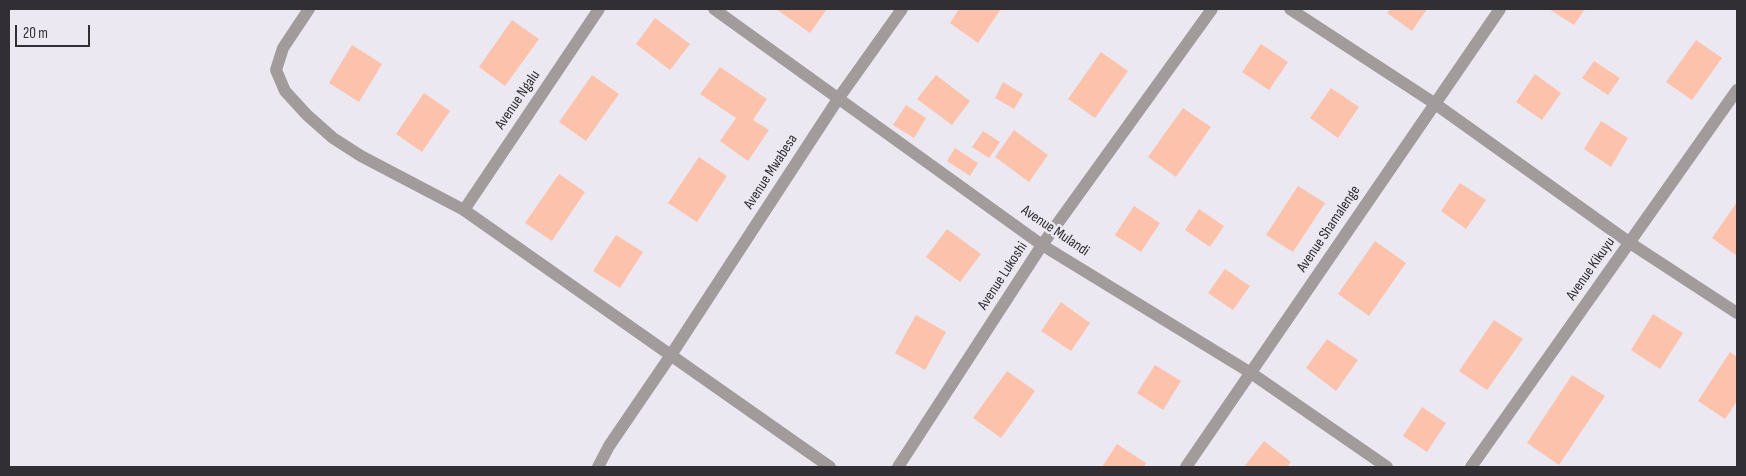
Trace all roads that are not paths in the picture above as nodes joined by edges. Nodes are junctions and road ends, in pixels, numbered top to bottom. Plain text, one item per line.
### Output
1 (309, 9) edge
2 (599, 9) edge
3 (714, 9) edge
4 (902, 9) edge
5 (1212, 9) edge
6 (1290, 9) edge
7 (1500, 9) edge
8 (1737, 90) edge
9 (838, 99) junction
10 (1434, 104) junction
11 (464, 210) junction
12 (1630, 242) junction
13 (1042, 244) junction
14 (1737, 313) edge
15 (671, 355) junction
16 (1251, 374) junction
17 (598, 467) edge
18 (830, 467) edge
19 (898, 467) edge
20 (1186, 467) edge
21 (1387, 467) edge
22 (1471, 467) edge

1 - 11 street
2 - 11 street, Avenue Ngalu
3 - 9 street, Avenue Mulandi
4 - 9 street, Avenue Mwabesa
5 - 13 street, Avenue Lukoshi
6 - 10 street
7 - 10 street, Avenue Shamalenge
8 - 12 street, Avenue Kikuyu
9 - 13 street, Avenue Mulandi
9 - 15 street, Avenue Mwabesa
10 - 12 street
10 - 16 street, Avenue Shamalenge
11 - 15 street
12 - 14 street
12 - 22 street, Avenue Kikuyu
13 - 16 street, Avenue Mulandi
13 - 19 street, Avenue Lukoshi
15 - 17 street, Avenue Mwabesa
15 - 18 street
16 - 20 street, Avenue Shamalenge
16 - 21 street, Avenue Mulandi

